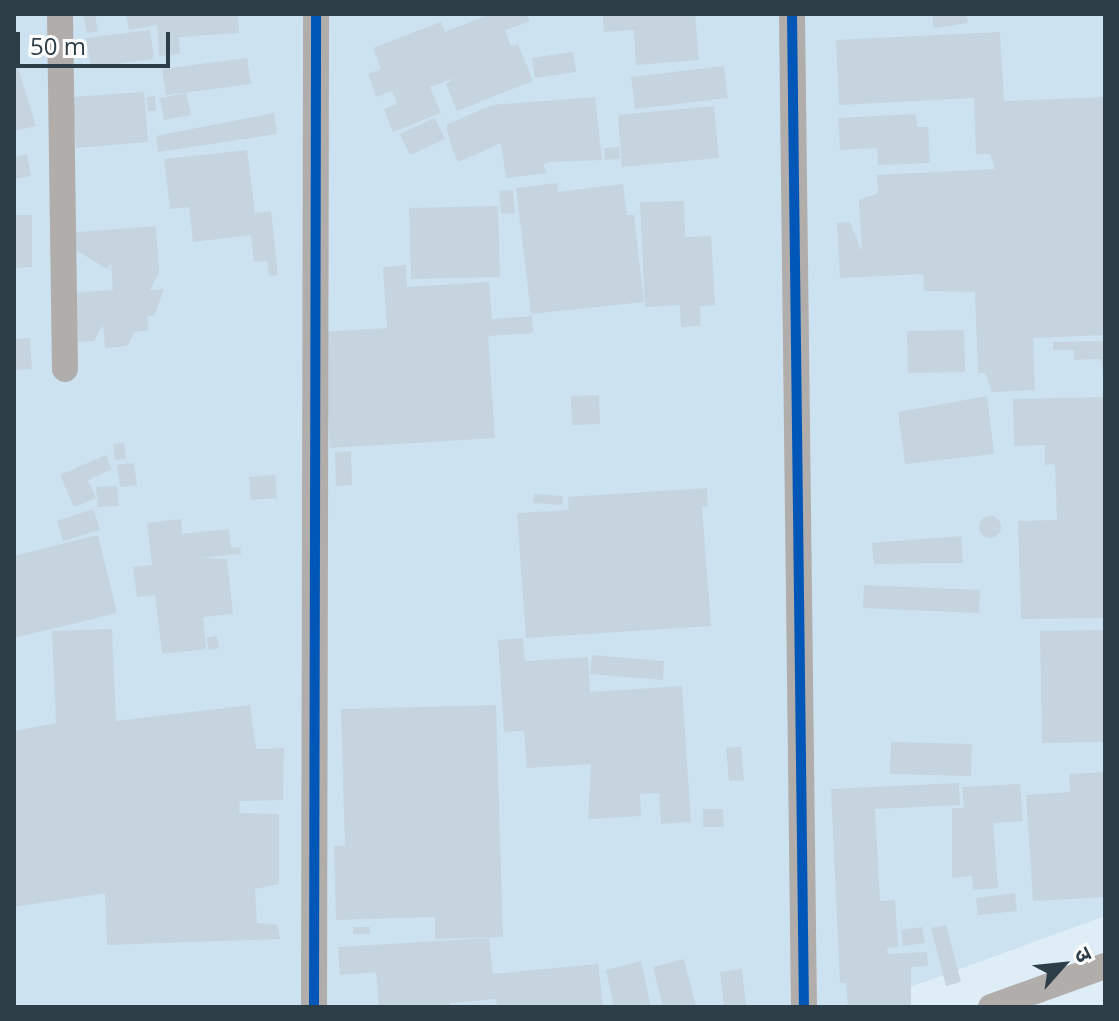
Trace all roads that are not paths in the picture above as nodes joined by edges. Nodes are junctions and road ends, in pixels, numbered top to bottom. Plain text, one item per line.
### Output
1 (60, 14) edge
2 (316, 14) edge
3 (792, 14) edge
4 (65, 369) dead end
5 (1105, 966) edge
6 (314, 1007) edge
7 (804, 1007) edge
8 (991, 1007) edge

1 - 4 street
2 - 6 street
3 - 7 street
5 - 8 street

